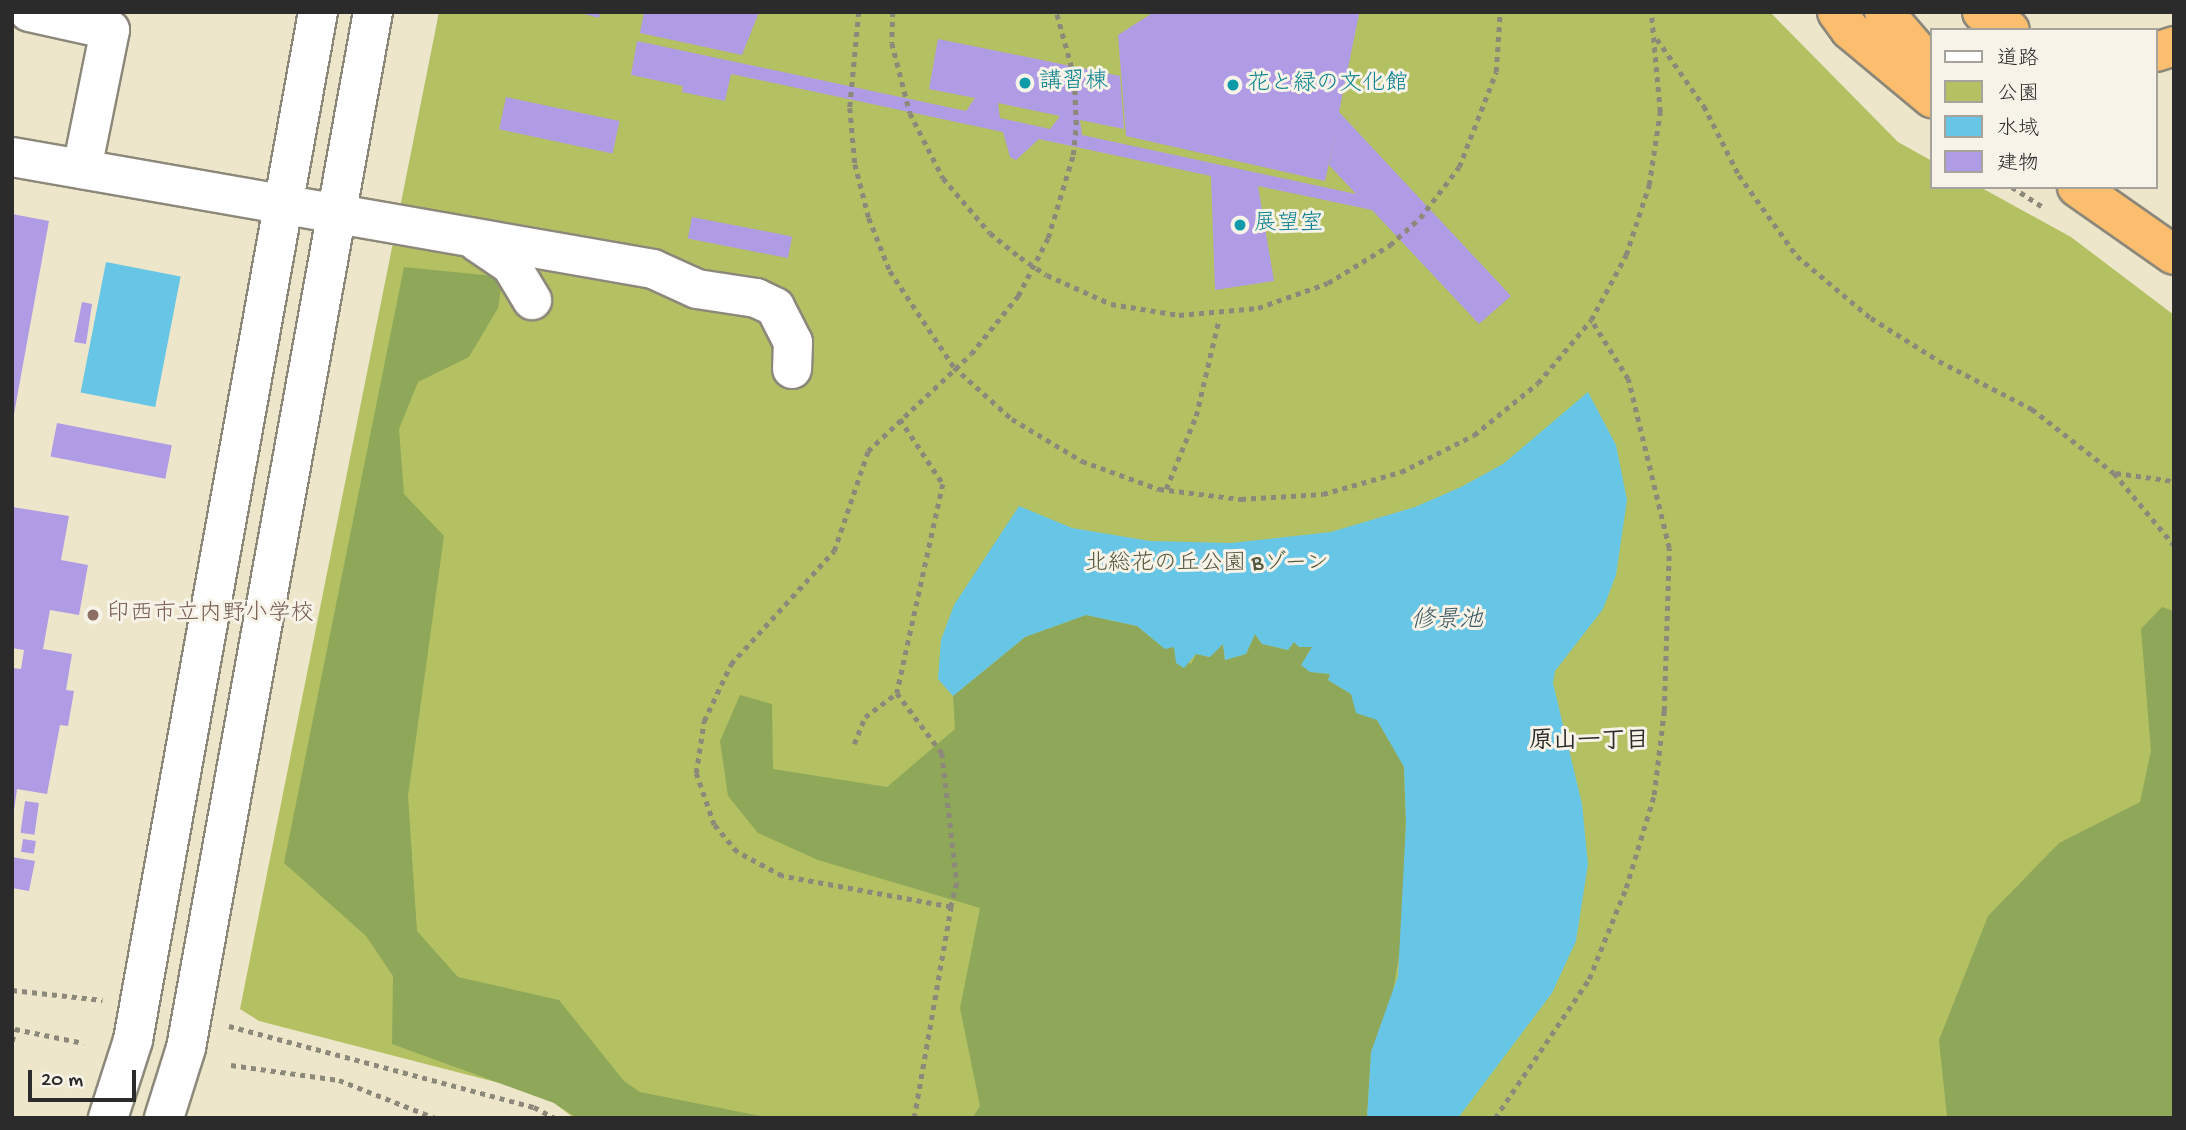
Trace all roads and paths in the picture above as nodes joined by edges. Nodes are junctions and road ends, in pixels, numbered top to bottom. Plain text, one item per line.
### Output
1 (29, 12) edge
2 (318, 12) edge
3 (373, 12) edge
4 (859, 12) edge
5 (893, 12) edge
6 (1056, 12) edge
7 (1500, 12) edge
8 (1507, 12) edge
9 (1597, 12) edge
10 (1651, 12) edge
11 (1837, 12) edge
12 (1884, 12) edge
13 (1982, 12) edge
14 (2007, 28) edge
15 (1657, 38) junction
16 (1930, 66) edge
17 (1930, 96) edge
18 (12, 157) edge
19 (82, 169) junction
20 (2080, 189) edge
21 (284, 205) junction
22 (337, 215) junction
23 (470, 237) junction
24 (2174, 255) edge
25 (532, 300) dead end
26 (1591, 320) junction
27 (1218, 323) dead end
28 (954, 368) junction
29 (792, 369) dead end
30 (900, 419) junction
31 (2114, 473) junction
32 (2174, 481) edge
33 (1166, 489) junction
34 (2174, 545) edge
35 (897, 693) junction
36 (854, 744) dead end
37 (951, 907) junction
38 (12, 990) edge
39 (114, 1001) dead end
40 (229, 1026) dead end
41 (12, 1041) edge
42 (84, 1043) dead end
43 (231, 1065) dead end
44 (108, 1118) edge
45 (164, 1118) edge
46 (435, 1118) edge
47 (555, 1118) edge
48 (914, 1118) edge
49 (1495, 1118) edge

1 - 19 street
2 - 21 street
3 - 22 street
4 - 28 path
5 - 7 path, bridge
6 - 28 path
8 - 9 path
10 - 15 path
11 - 17 highway
12 - 16 highway
13 - 14 highway
15 - 26 path
15 - 31 path
18 - 19 street
19 - 21 street
20 - 24 highway
21 - 22 street
21 - 44 street
22 - 23 street
22 - 45 street
23 - 25 street
23 - 29 street
26 - 33 path
26 - 49 path
27 - 33 path
28 - 30 path
28 - 33 path
30 - 35 path
30 - 37 path
31 - 32 path
31 - 34 path
35 - 36 path
35 - 37 path
37 - 48 path
38 - 39 path
40 - 47 path
41 - 42 path
43 - 46 path

